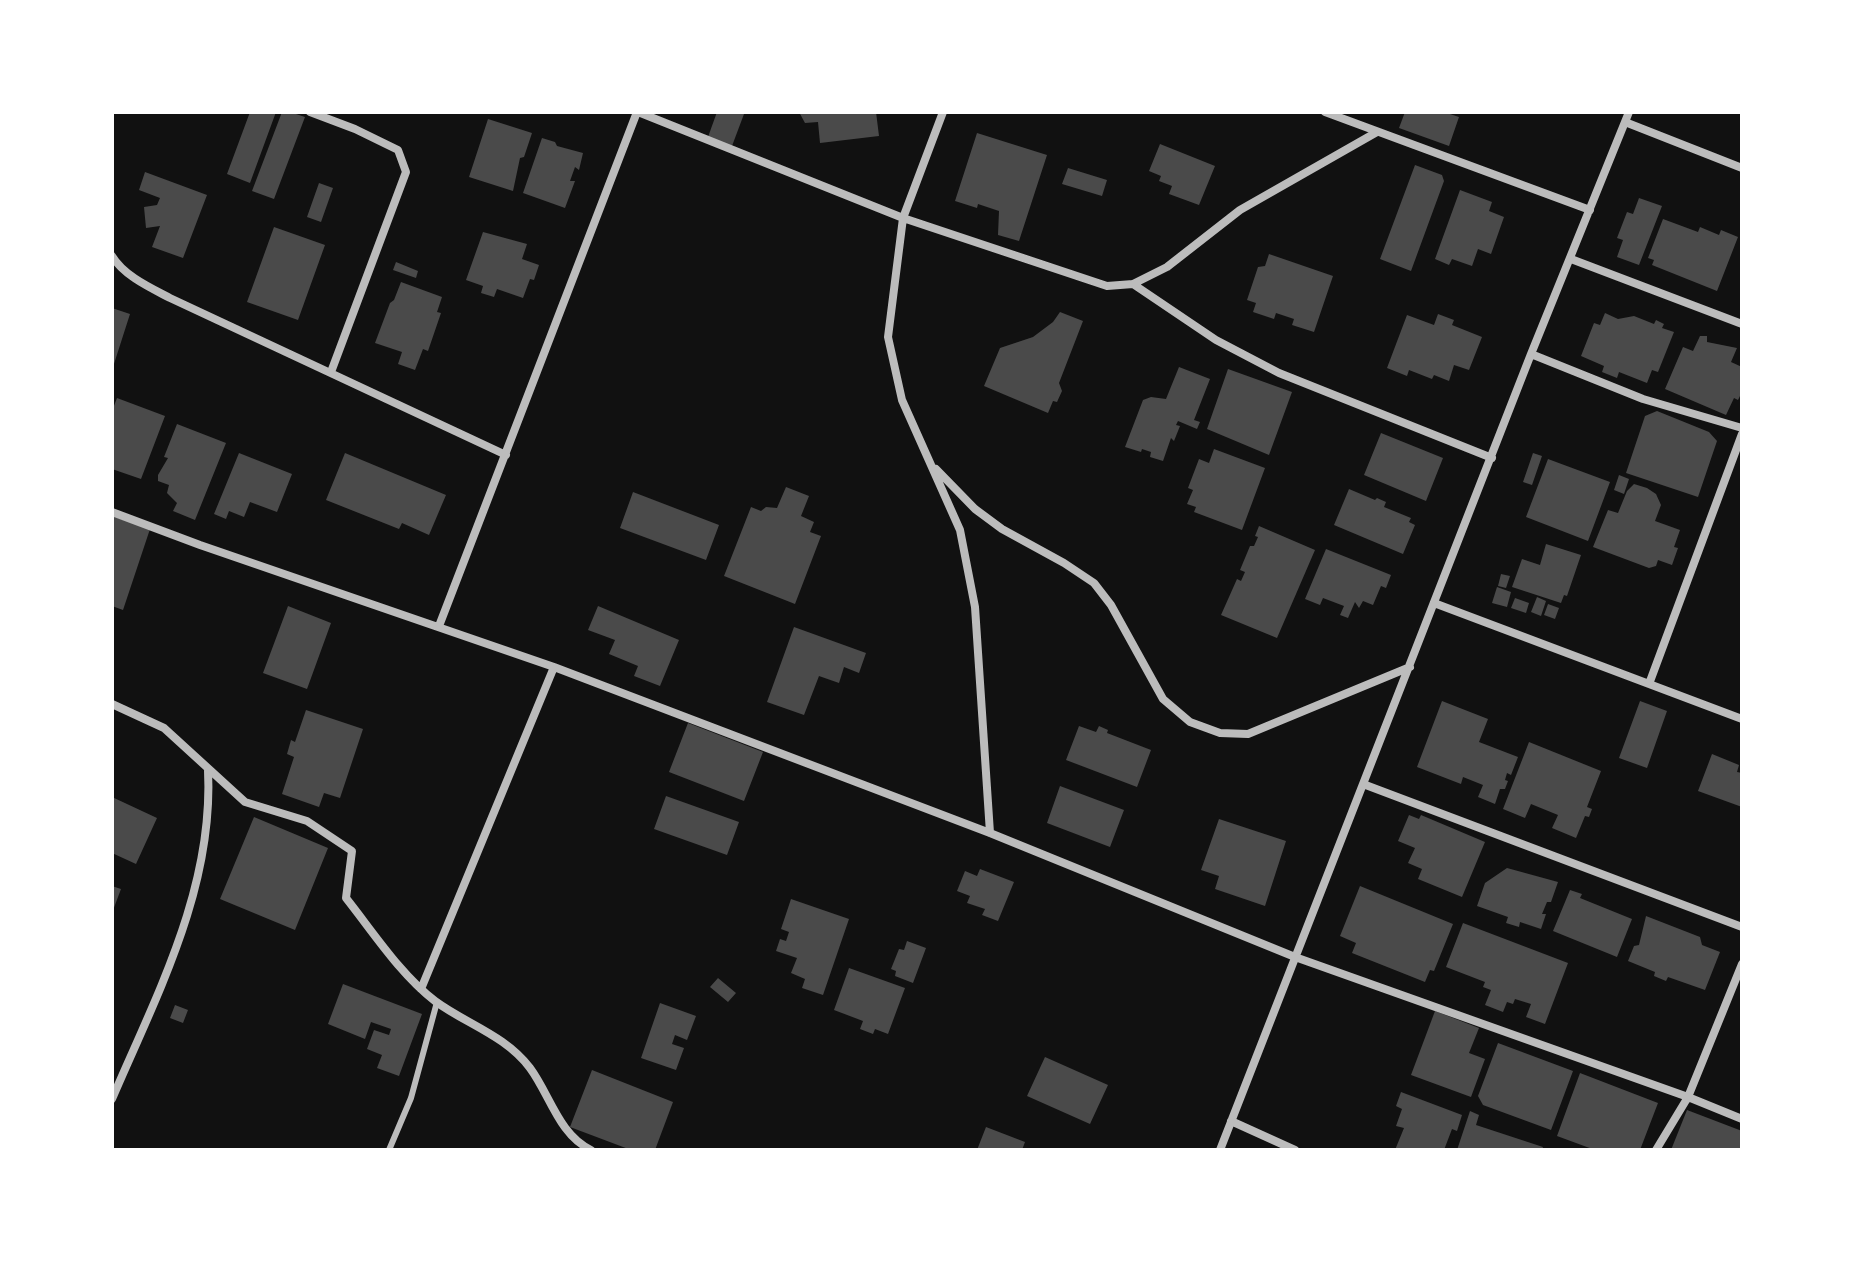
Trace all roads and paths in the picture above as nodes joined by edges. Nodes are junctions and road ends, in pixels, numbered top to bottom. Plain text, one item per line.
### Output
1 (310, 112) edge
2 (638, 112) edge
3 (943, 112) edge
4 (1325, 112) edge
5 (1629, 112) edge
6 (1625, 122) junction
7 (1377, 132) junction
8 (1742, 168) edge
9 (1590, 210) junction
10 (903, 218) junction
11 (112, 256) edge
12 (1571, 259) junction
13 (1133, 284) junction
14 (1742, 324) edge
15 (1531, 354) junction
16 (331, 372) junction
17 (1742, 428) edge
18 (1742, 434) edge
19 (506, 455) junction
20 (1492, 458) junction
21 (933, 465) junction
22 (112, 512) edge
23 (1434, 603) junction
24 (439, 626) junction
25 (554, 667) junction
26 (1410, 667) junction
27 (1649, 684) junction
28 (112, 704) edge
29 (1742, 719) edge
30 (208, 770) junction
31 (1363, 784) junction
32 (990, 833) junction
33 (1742, 927) edge
34 (1295, 957) junction
35 (1742, 964) edge
36 (421, 989) junction
37 (437, 1002) junction
38 (1688, 1097) junction
39 (112, 1099) edge
40 (1742, 1119) edge
41 (1231, 1121) junction
42 (389, 1150) edge
43 (591, 1150) edge
44 (1220, 1150) edge
45 (1295, 1150) edge
46 (1656, 1150) edge

1 - 16 street
2 - 10 street
2 - 19 street
3 - 10 street
4 - 7 street
5 - 6 street
6 - 8 street
6 - 9 street
7 - 9 street
7 - 13 street
9 - 12 street
10 - 13 street
10 - 21 street
11 - 16 street
12 - 14 street
12 - 15 street
13 - 20 street
15 - 17 street
15 - 20 street
16 - 19 street
18 - 27 street
19 - 24 street
20 - 23 street
21 - 26 street
21 - 32 street
22 - 24 street
23 - 26 street
23 - 27 street
24 - 25 street
25 - 32 street
25 - 36 street
26 - 31 street
27 - 29 street
28 - 30 street
30 - 36 street
30 - 39 street
31 - 33 street
31 - 34 street
32 - 34 street
34 - 38 street
34 - 41 street
35 - 38 street
36 - 37 street
37 - 42 lane
37 - 43 street
38 - 40 street
38 - 46 street
41 - 44 street
41 - 45 street

